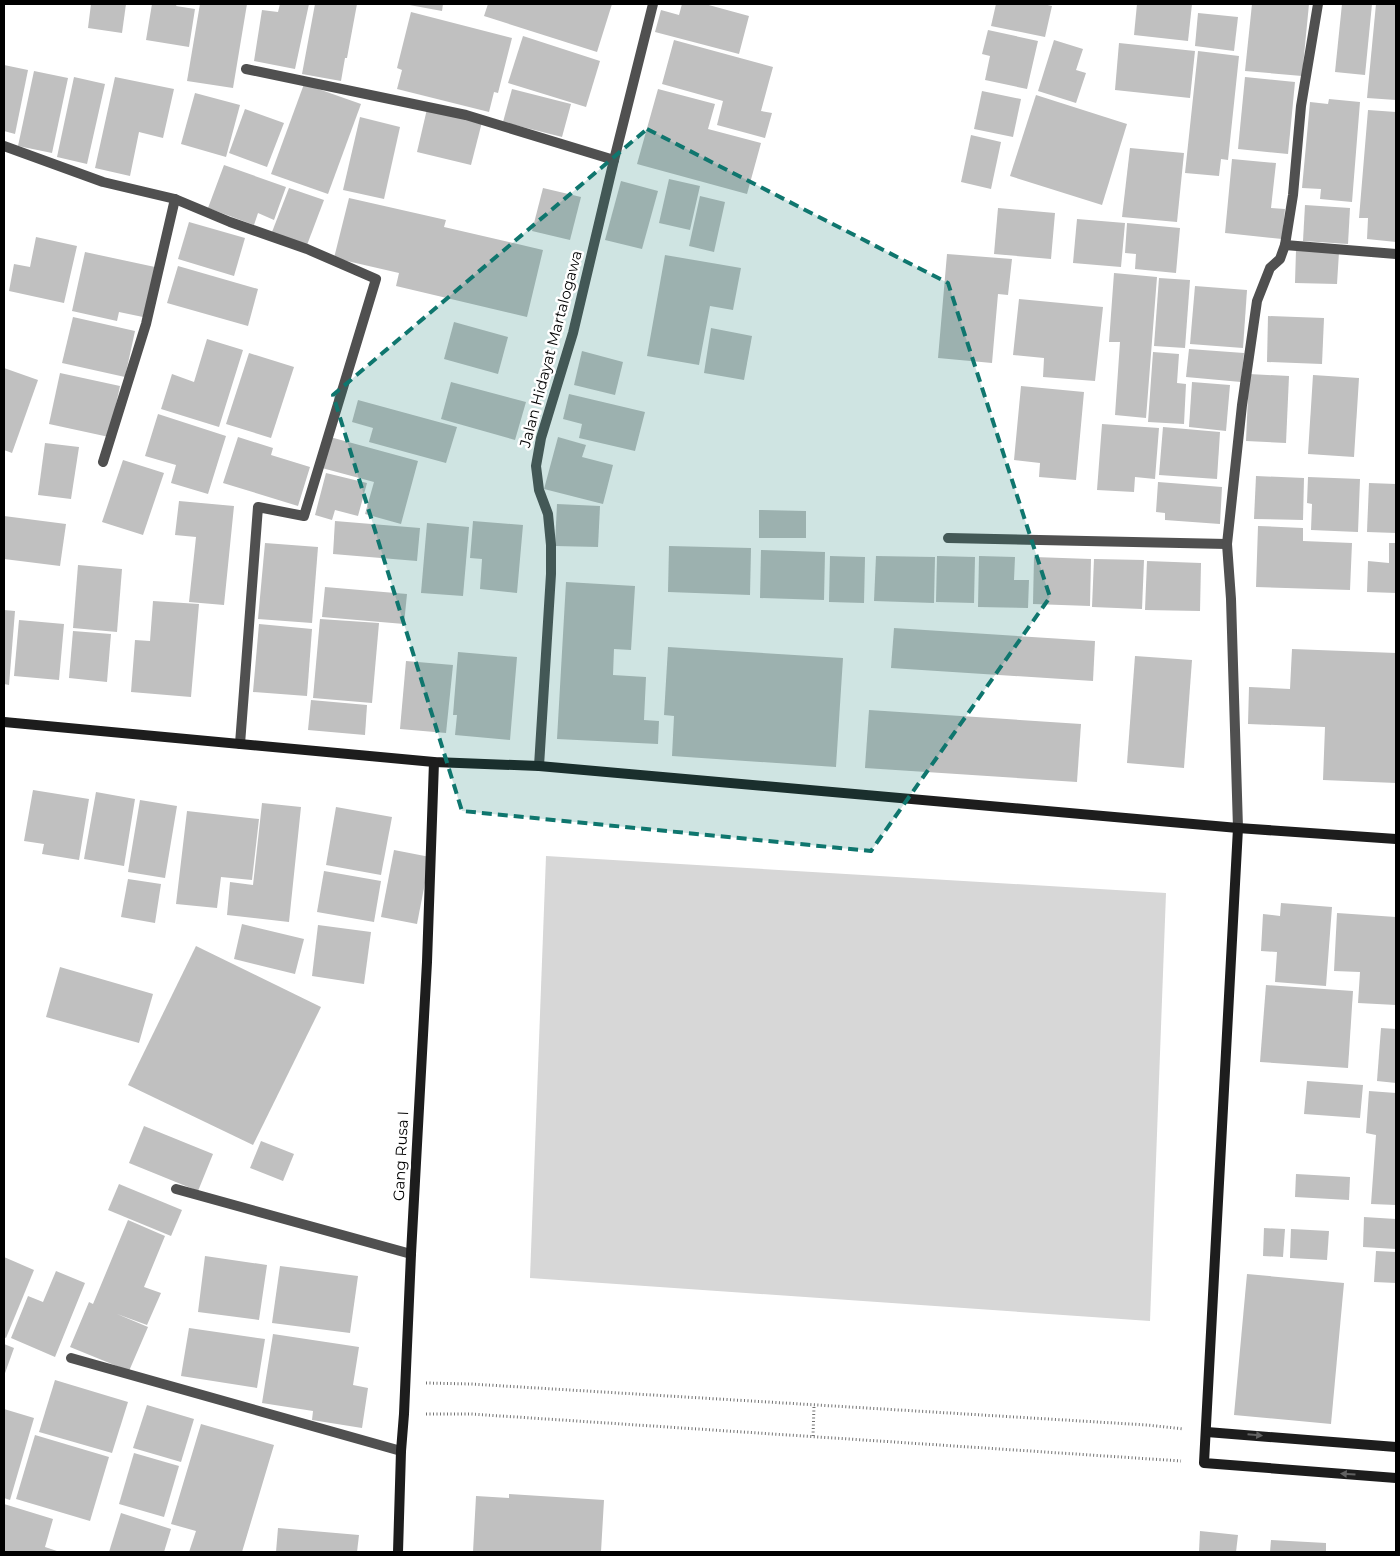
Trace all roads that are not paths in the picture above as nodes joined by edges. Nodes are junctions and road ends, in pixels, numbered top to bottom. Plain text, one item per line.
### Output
1 (653, 4) edge
2 (1318, 4) edge
3 (246, 68) dead end
4 (4, 146) edge
5 (614, 160) junction
6 (175, 199) junction
7 (1285, 245) junction
8 (1396, 254) edge
9 (104, 462) dead end
10 (948, 538) dead end
11 (1227, 544) junction
12 (4, 722) edge
13 (240, 744) junction
14 (434, 762) junction
15 (538, 766) junction
16 (1238, 828) junction
17 (1396, 839) edge
18 (176, 1189) dead end
19 (410, 1254) junction
20 (71, 1358) dead end
21 (1207, 1432) junction
22 (1396, 1447) edge
23 (401, 1451) junction
24 (1396, 1478) edge
25 (398, 1552) edge

1 - 5 street, Jalan Hidayat Martalogawa
2 - 7 street
3 - 5 street
4 - 6 street
5 - 15 street, Jalan Hidayat Martalogawa
6 - 9 street
6 - 13 street
7 - 8 street
7 - 11 street
10 - 11 street
11 - 16 street
12 - 13 street
13 - 14 street
14 - 15 street
14 - 19 street, Gang Rusa I
15 - 16 street
16 - 17 street
16 - 21 street
18 - 19 street
19 - 23 street, Gang Rusa I
20 - 23 street
21 -> 22 street
24 -> 21 street
23 - 25 street, Gang Rusa I

